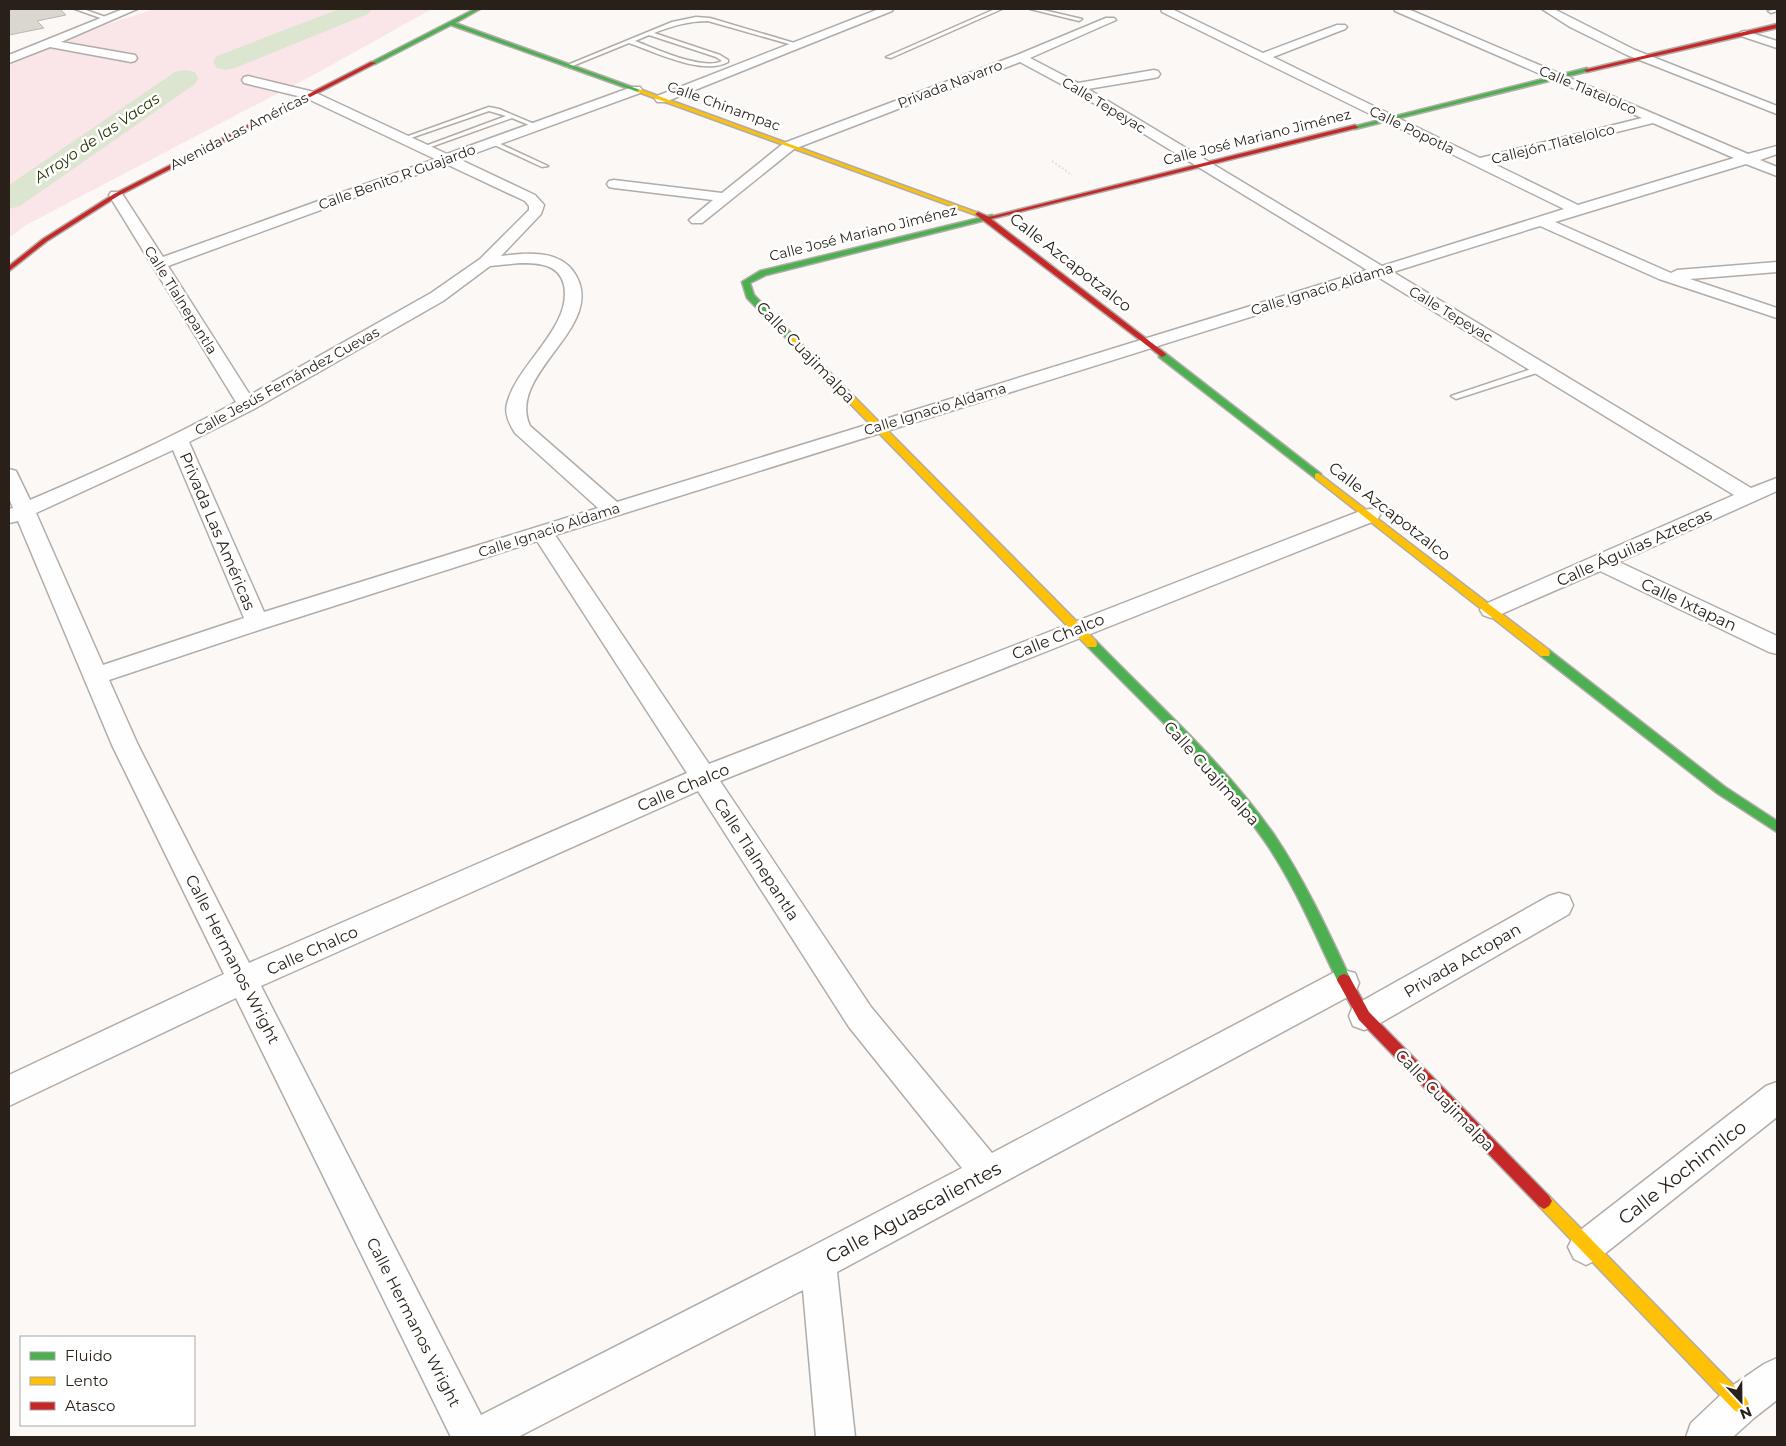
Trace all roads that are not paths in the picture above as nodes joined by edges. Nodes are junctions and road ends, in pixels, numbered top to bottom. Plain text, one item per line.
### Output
1 (78, 9) edge
2 (132, 9) edge
3 (478, 9) edge
4 (888, 9) edge
5 (999, 9) edge
6 (1033, 9) edge
7 (1399, 9) edge
8 (1547, 9) edge
9 (1166, 10) dead end
10 (108, 19) junction
11 (1079, 19) dead end
12 (1110, 20) dead end
13 (451, 23) junction
14 (1777, 26) edge
15 (1341, 27) dead end
16 (649, 33) junction
17 (1744, 34) junction
18 (630, 41) junction
19 (50, 42) junction
20 (798, 45) junction
21 (1777, 45) edge
22 (889, 57) dead end
23 (1263, 57) junction
24 (1641, 57) junction
25 (131, 58) dead end
26 (1021, 58) junction
27 (9, 59) edge
28 (568, 66) junction
29 (1154, 74) dead end
30 (1559, 77) junction
31 (248, 80) dead end
32 (1076, 88) junction
33 (636, 90) junction
34 (310, 95) junction
35 (661, 100) junction
36 (1777, 110) edge
37 (512, 116) junction
38 (1655, 119) junction
39 (1391, 120) junction
40 (536, 126) junction
41 (403, 139) junction
42 (492, 142) junction
43 (789, 146) junction
44 (423, 148) junction
45 (1777, 150) edge
46 (446, 159) junction
47 (1747, 159) junction
48 (1480, 162) junction
49 (1204, 165) junction
50 (544, 166) dead end
51 (1777, 172) edge
52 (614, 184) dead end
53 (116, 195) junction
54 (724, 197) junction
55 (1577, 210) junction
56 (986, 218) junction
57 (697, 220) dead end
58 (1541, 222) junction
59 (486, 262) junction
60 (159, 264) junction
61 (1777, 267) edge
62 (9, 269) edge
63 (1380, 271) junction
64 (1665, 276) junction
65 (746, 282) joint
66 (1777, 312) edge
67 (1148, 342) junction
68 (1540, 369) junction
69 (1456, 396) dead end
70 (247, 405) junction
71 (879, 427) junction
72 (178, 440) junction
73 (9, 475) edge
74 (1777, 484) edge
75 (1750, 496) junction
76 (613, 510) junction
77 (17, 513) edge
78 (1370, 516) junction
79 (543, 533) junction
80 (1600, 562) junction
81 (1491, 610) junction
82 (257, 622) junction
83 (1077, 628) junction
84 (1777, 646) edge
85 (96, 676) junction
86 (704, 777) junction
87 (1777, 827) edge
88 (1559, 905) dead end
89 (243, 980) junction
90 (1344, 983) junction
91 (1364, 1016) junction
92 (9, 1091) edge
93 (1777, 1097) edge
94 (987, 1173) junction
95 (1586, 1247) junction
96 (818, 1263) junction
97 (1777, 1377) edge
98 (1740, 1404) junction
99 (471, 1437) edge
100 (478, 1437) edge
101 (836, 1437) edge
102 (1705, 1437) edge

1 - 10 lane
2 - 10 street
3 - 13 street, Avenida Las Américas
4 - 20 street
5 - 22 lane
6 - 11 lane
7 - 30 street, Calle Tlatelolco
8 - 24 street
9 - 23 street, Calle Popotla
10 - 19 street
12 - 26 street, Privada Navarro
13 - 28 street, Calle Chinampac
13 - 34 street, Avenida Las Américas
14 - 17 street, Calle José Mariano Jiménez
15 - 23 street
16 - 18 lane
16 - 18 lane
16 - 20 lane
17 - 21 street
17 - 24 street, Calle José Mariano Jiménez
18 - 28 lane
19 - 25 street
19 - 27 street
20 - 35 street
23 - 39 street, Calle Popotla
24 - 30 street, Calle José Mariano Jiménez
24 - 36 street
26 - 32 street, Calle Tepeyac
26 - 43 street, Privada Navarro
28 - 33 street, Calle Chinampac
29 - 32 street
30 - 38 street, Calle Tlatelolco
30 - 39 street, Calle José Mariano Jiménez
31 - 34 street
32 - 49 street, Calle Tepeyac
33 - 35 street, Calle Chinampac
33 - 40 street, Calle Benito R Guajardo
34 - 41 street
34 - 53 street, Avenida Las Américas
35 - 43 street, Calle Chinampac
37 - 40 lane
37 - 41 lane
37 - 44 lane
38 - 47 street, Calle Tlatelolco
38 - 48 street, Callejón Tlatelolco
39 - 48 street, Calle Popotla
39 - 49 street, Calle José Mariano Jiménez
40 - 42 street, Calle Benito R Guajardo
41 - 44 street
42 - 46 street, Calle Benito R Guajardo
42 - 50 lane
43 - 54 street, Privada Navarro
43 - 56 street, Calle Chinampac
44 - 46 street
45 - 47 street, Calle Ignacio Aldama
46 - 59 street, Calle Jesús Fernández Cuevas
46 - 60 street, Calle Benito R Guajardo
47 - 51 street, Calle Tlatelolco
47 - 55 street, Calle Ignacio Aldama
48 - 55 street, Calle Popotla
49 - 56 street, Calle José Mariano Jiménez
49 - 63 street, Calle Tepeyac
52 - 54 street
53 - 60 street, Calle Tlalnepantla
53 - 62 street, Avenida Las Américas
54 - 57 street, Privada Navarro
55 - 58 street, Calle Ignacio Aldama
56 - 65 street, Calle José Mariano Jiménez
56 - 67 street, Calle Azcapotzalco
58 - 63 street, Calle Ignacio Aldama
58 - 64 street
59 - 70 street, Calle Jesús Fernández Cuevas
59 - 76 street
60 - 70 street, Calle Tlalnepantla
61 - 64 street
63 - 67 street, Calle Ignacio Aldama
63 - 68 street, Calle Tepeyac
64 - 66 street
65 - 71 street, Calle Cuajimalpa
67 - 71 street, Calle Ignacio Aldama
67 - 78 street, Calle Azcapotzalco
68 - 69 lane
68 - 75 street, Calle Tepeyac
70 - 72 street, Calle Jesús Fernández Cuevas
71 - 76 street, Calle Ignacio Aldama
71 - 83 street, Calle Cuajimalpa
72 - 77 street, Calle Jesús Fernández Cuevas
72 - 82 street, Privada Las Américas
73 - 77 street, Calle Hermanos Wright
74 - 75 street, Calle Águilas Aztecas
75 - 80 street, Calle Águilas Aztecas
76 - 79 street, Calle Ignacio Aldama
77 - 85 street, Calle Hermanos Wright
78 - 81 street, Calle Azcapotzalco
78 - 83 street, Calle Chalco
79 - 82 street, Calle Ignacio Aldama
79 - 86 street, Calle Tlalnepantla
80 - 81 street, Calle Águilas Aztecas
80 - 84 street, Calle Ixtapan
81 - 87 street, Calle Azcapotzalco
82 - 85 street, Calle Ignacio Aldama
83 - 86 street, Calle Chalco
83 - 90 street, Calle Cuajimalpa
85 - 89 street, Calle Hermanos Wright
86 - 89 street, Calle Chalco
86 - 94 street, Calle Tlalnepantla
88 - 91 street, Privada Actopan
89 - 92 street, Calle Chalco
89 - 99 street, Calle Hermanos Wright
90 - 91 street, Calle Cuajimalpa
90 - 94 street, Calle Aguascalientes
91 - 95 street, Calle Cuajimalpa
93 - 95 street, Calle Xochimilco
94 - 96 street, Calle Aguascalientes
95 - 98 street, Calle Cuajimalpa
96 - 100 street, Calle Aguascalientes
96 - 101 street
97 - 98 street
98 - 102 street

